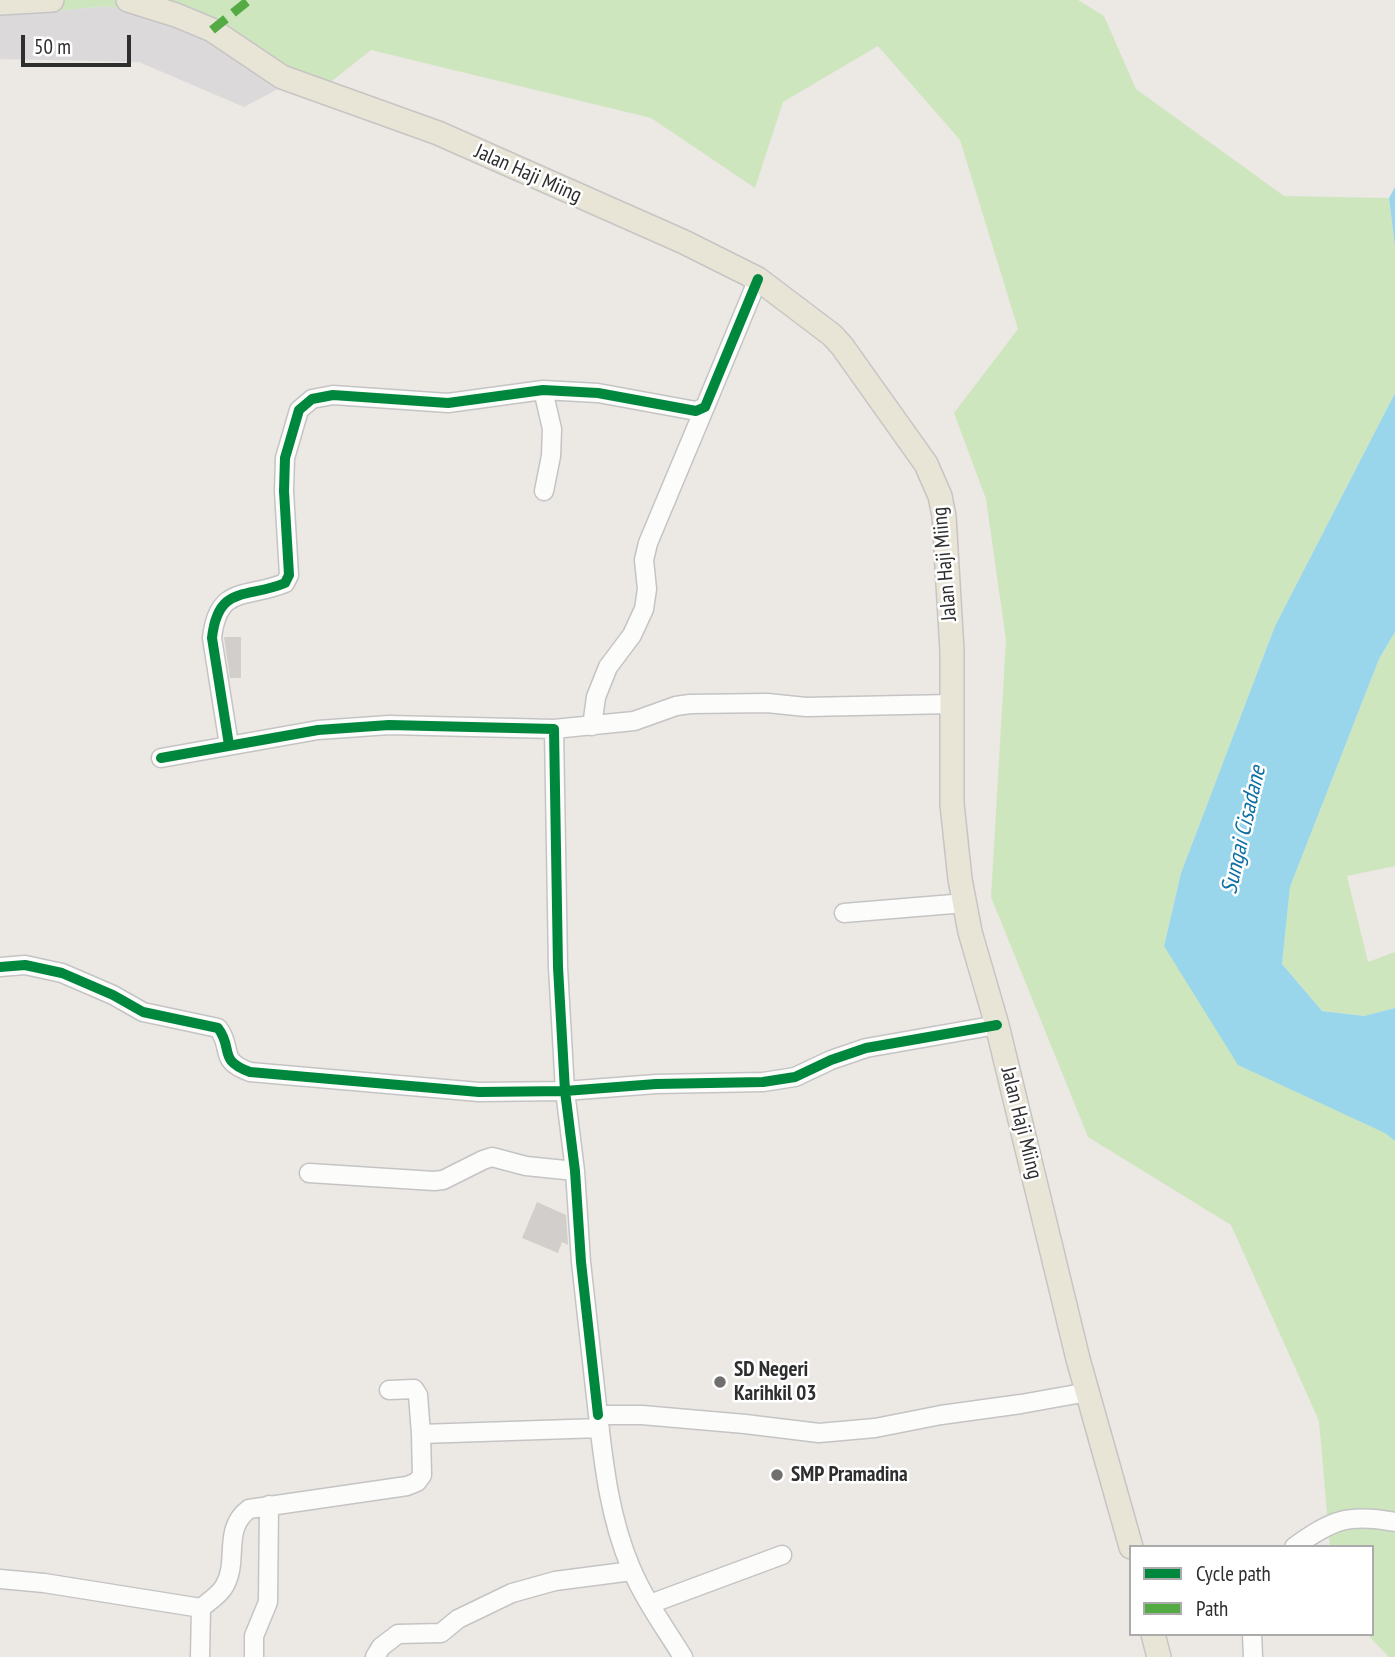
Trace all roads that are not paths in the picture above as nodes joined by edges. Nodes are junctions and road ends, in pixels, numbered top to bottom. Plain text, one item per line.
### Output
1 (52, 0) edge
2 (128, 0) edge
3 (0, 3) edge
4 (758, 279) junction
5 (543, 390) junction
6 (705, 407) junction
7 (544, 491) dead end
8 (952, 704) junction
9 (592, 726) junction
10 (554, 729) junction
11 (229, 746) junction
12 (161, 758) dead end
13 (965, 903) junction
14 (844, 913) dead end
15 (0, 967) edge
16 (997, 1026) junction
17 (565, 1091) junction
18 (575, 1171) junction
19 (309, 1173) dead end
20 (389, 1390) dead end
21 (1088, 1392) junction
22 (599, 1422) junction
23 (421, 1434) junction
24 (269, 1505) junction
25 (1395, 1522) edge
26 (1130, 1545) edge
27 (1297, 1545) edge
28 (782, 1555) dead end
29 (632, 1571) junction
30 (0, 1579) edge
31 (650, 1604) junction
32 (201, 1608) junction
33 (1154, 1636) edge
34 (1252, 1636) edge
35 (200, 1657) edge
36 (254, 1657) edge
37 (375, 1657) edge
38 (683, 1657) edge
39 (1159, 1657) edge
40 (1253, 1657) edge

1 - 3 main road
2 - 4 main road, Jalan Haji Miing
4 - 6 street
4 - 8 main road, Jalan Haji Miing
5 - 6 street
5 - 7 street
5 - 11 street
6 - 9 street
8 - 9 street
8 - 13 main road, Jalan Haji Miing
9 - 10 street
10 - 11 street
10 - 17 street
11 - 12 street
13 - 14 street
13 - 16 main road, Jalan Haji Miing
15 - 17 street
16 - 17 street
16 - 21 main road, Jalan Haji Miing
17 - 18 street
18 - 19 street
18 - 22 street
20 - 23 street
21 - 22 street
21 - 26 main road, Jalan Haji Miing
22 - 23 street
22 - 29 street
23 - 24 street
24 - 32 street
24 - 36 street
25 - 27 street
28 - 31 street
29 - 31 street
29 - 37 street
30 - 32 street
31 - 38 street
32 - 35 street
33 - 39 main road
34 - 40 street

